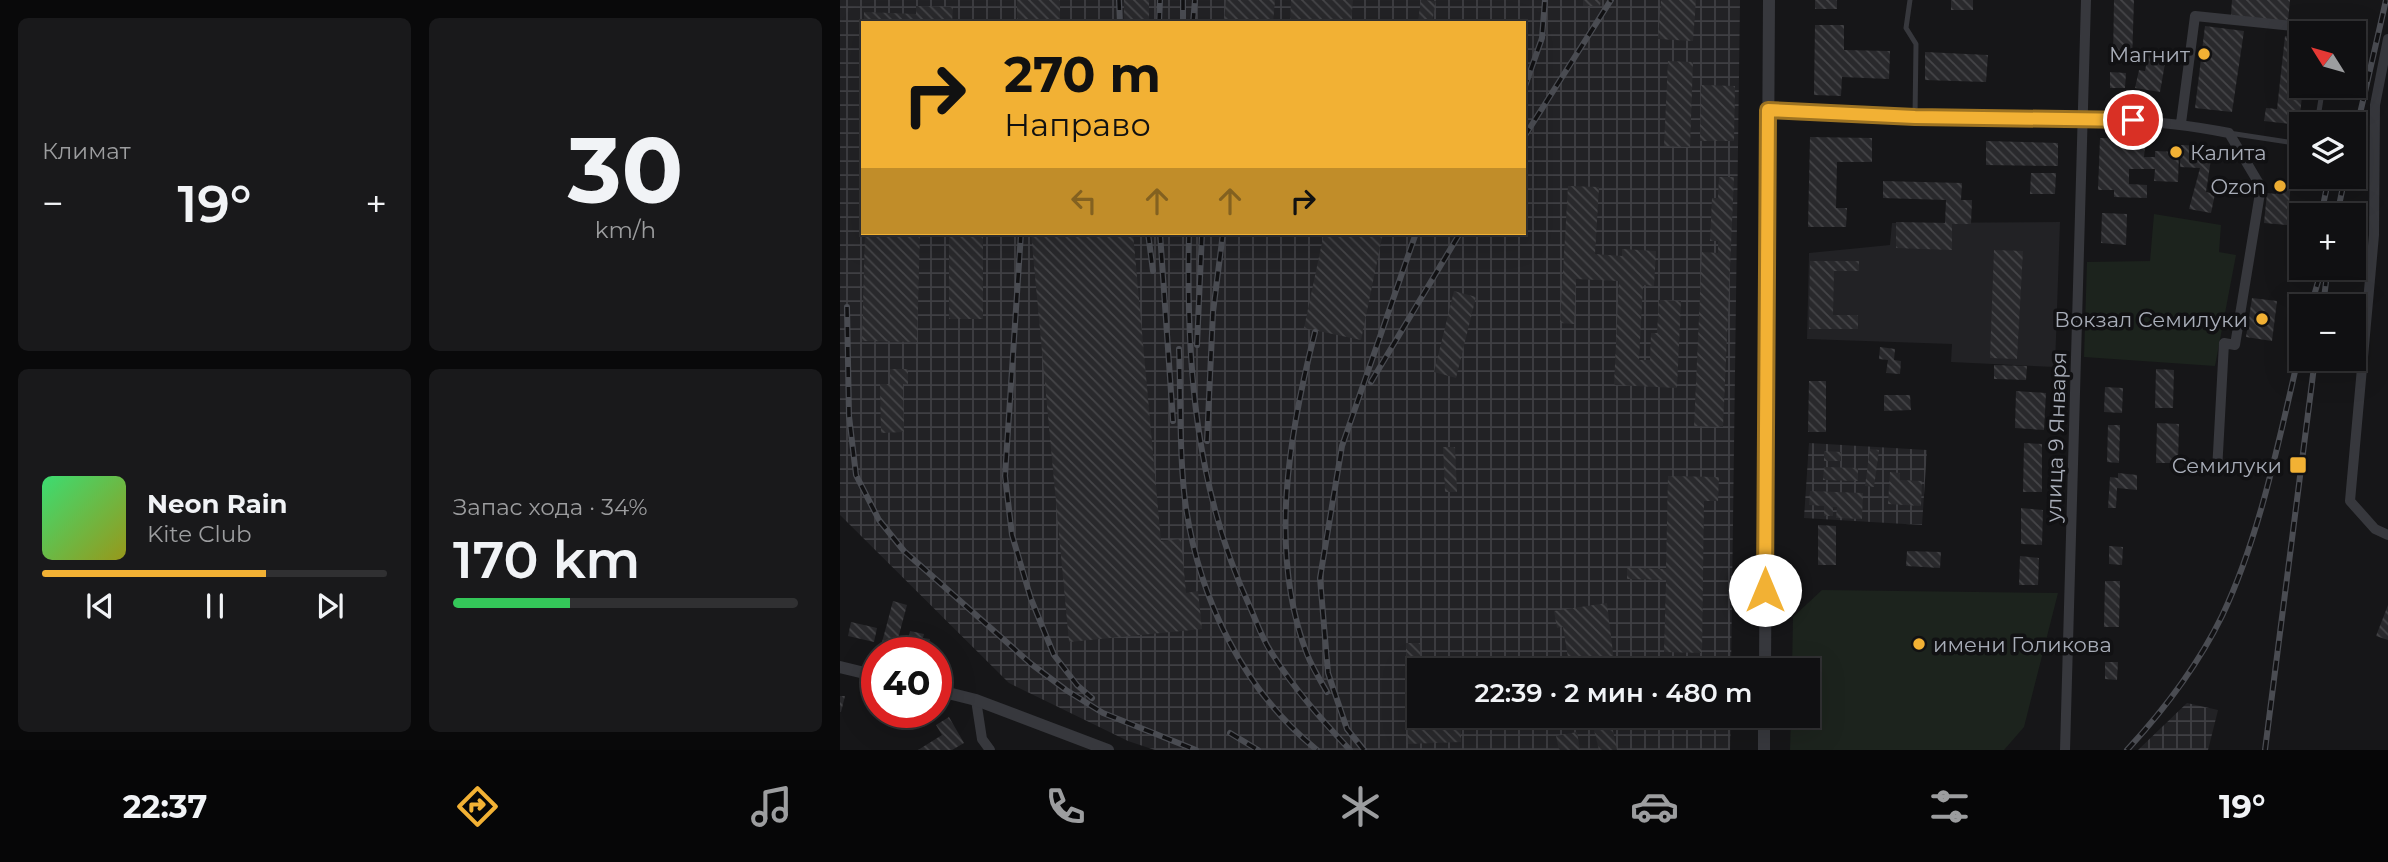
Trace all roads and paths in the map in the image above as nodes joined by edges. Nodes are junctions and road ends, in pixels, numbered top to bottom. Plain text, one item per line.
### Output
1 (1769, 0) edge
2 (1910, 0) edge
3 (2087, 0) edge
4 (2289, 26) edge
5 (2388, 39) edge
6 (1768, 110) junction
7 (1915, 117) junction
8 (2085, 117) junction
9 (2181, 123) junction
10 (2229, 133) junction
11 (2289, 142) edge
12 (2217, 471) dead end
13 (2388, 535) edge
14 (1765, 658) edge
15 (840, 667) edge
16 (861, 672) edge
17 (952, 694) edge
18 (976, 700) junction
19 (1764, 728) edge
20 (990, 750) edge
21 (1108, 750) edge
22 (1764, 750) edge
23 (2065, 750) edge

1 - 6 street
2 - 7 lane
3 - 8 street, улица 9 Января
4 - 9 street
5 - 13 street
6 - 7 street
6 - 14 street
7 - 8 street
8 - 9 street
8 - 23 street, улица 9 Января
9 - 10 street
10 - 11 lane
10 - 12 street
15 - 16 street
17 - 18 street
18 - 20 street
18 - 21 street
19 - 22 street

